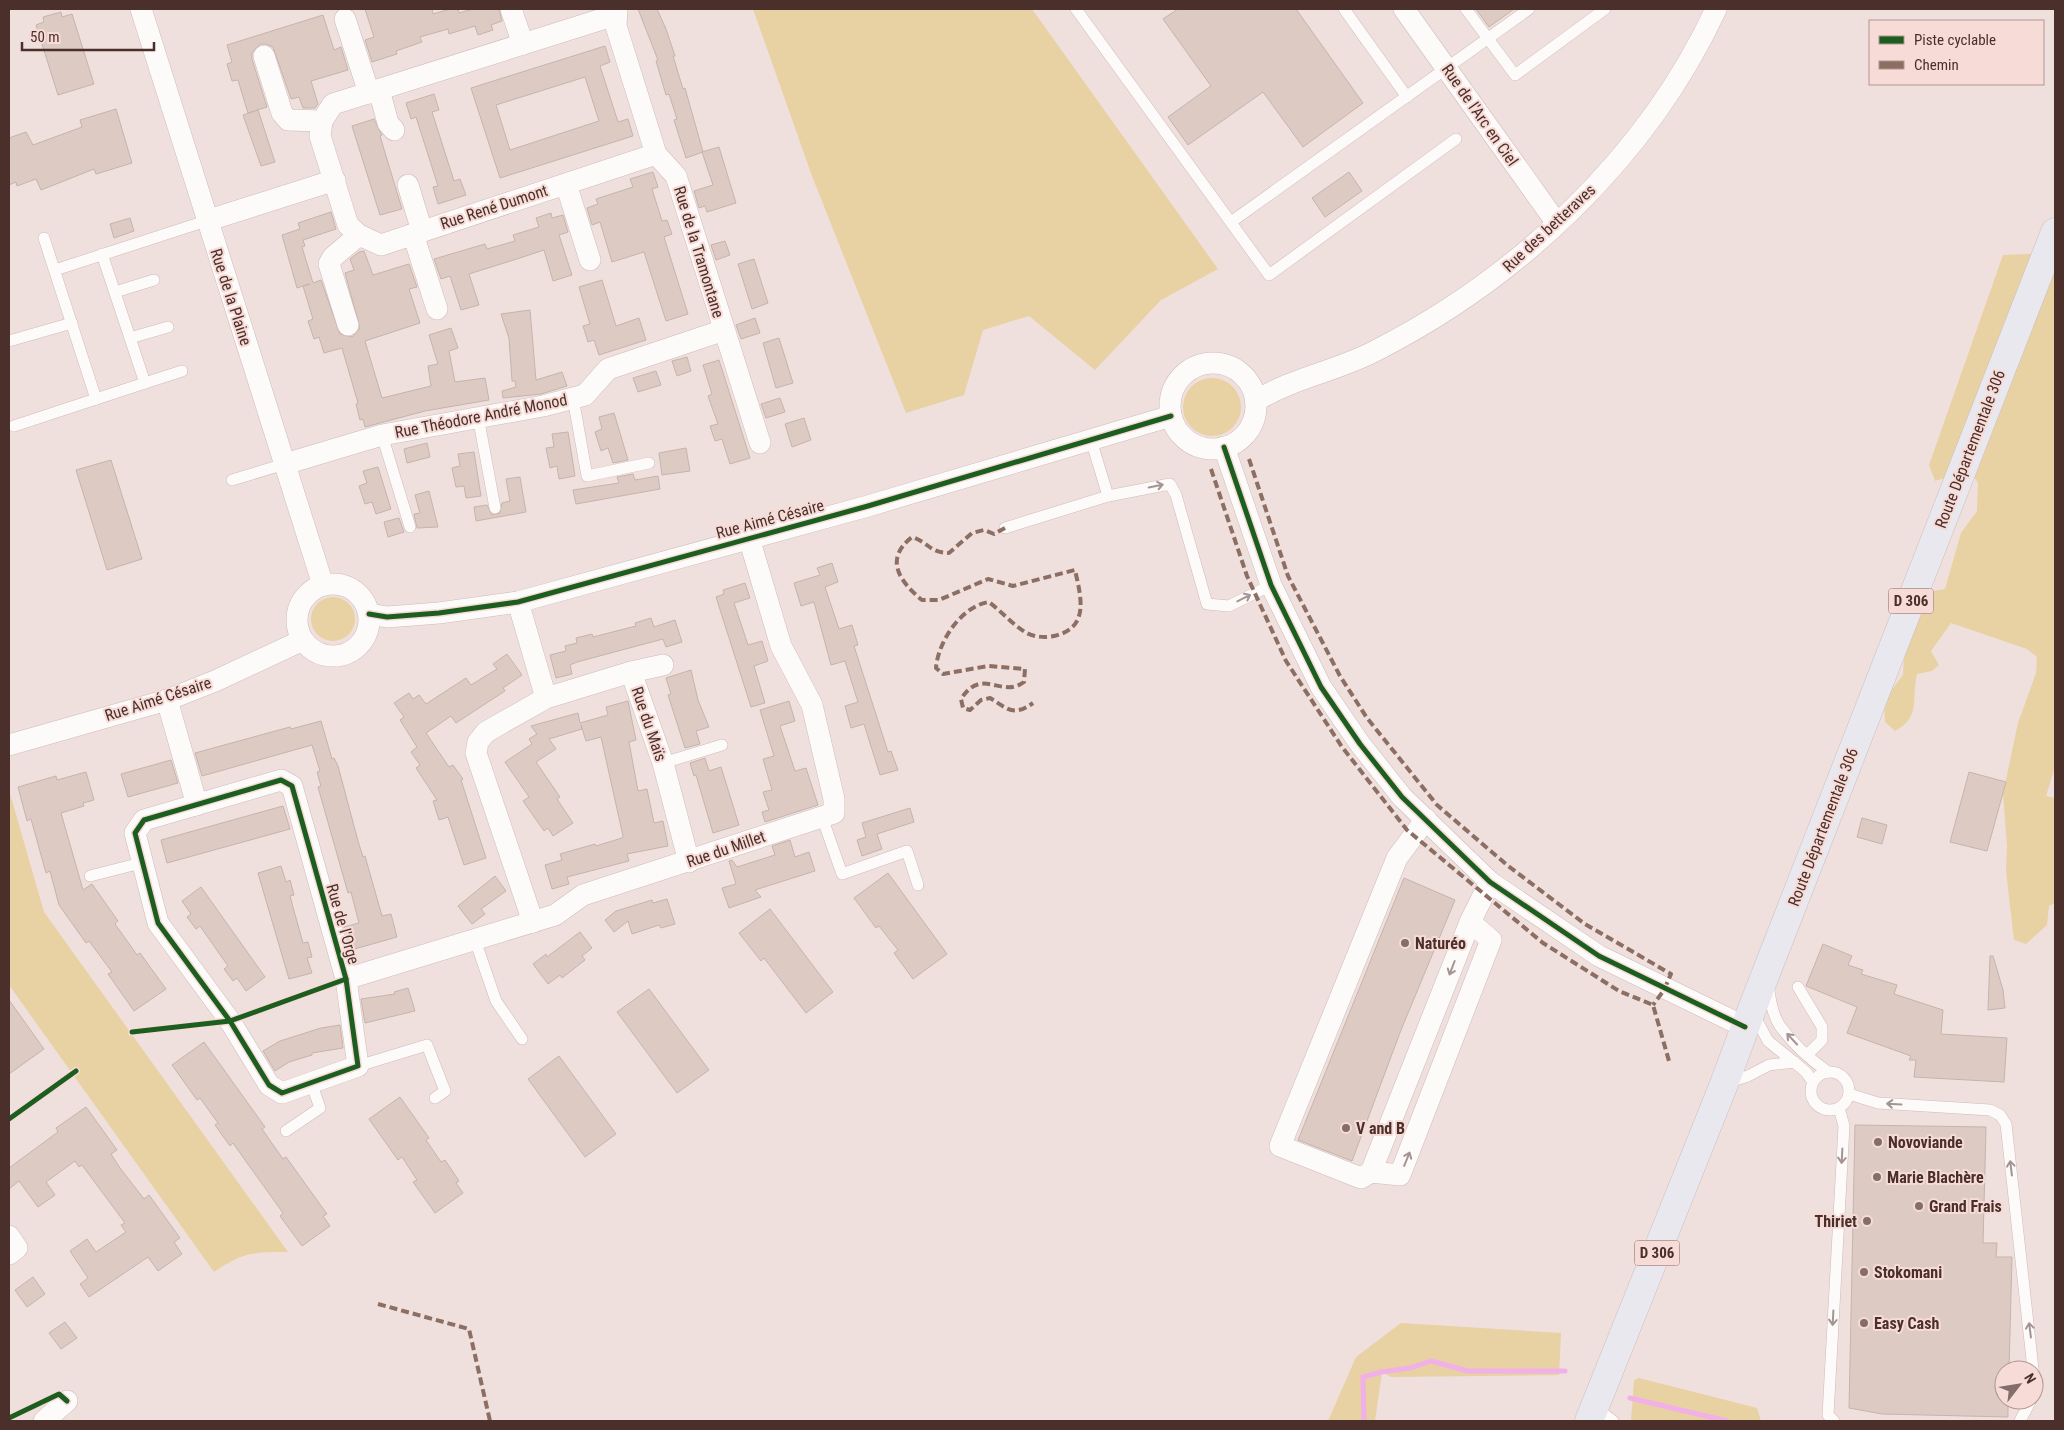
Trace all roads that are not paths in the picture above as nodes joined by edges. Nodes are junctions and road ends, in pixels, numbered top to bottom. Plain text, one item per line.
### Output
1 (141, 9) edge
2 (511, 9) edge
3 (1076, 9) edge
4 (1344, 9) edge
5 (1404, 9) edge
6 (1466, 9) edge
7 (1529, 9) edge
8 (1605, 9) edge
9 (1716, 9) edge
10 (616, 12) edge
11 (345, 19) dead end
12 (1488, 39) junction
13 (523, 44) junction
14 (264, 56) dead end
15 (1447, 68) junction
16 (374, 91) junction
17 (1407, 97) junction
18 (322, 120) junction
19 (394, 130) dead end
20 (1456, 140) dead end
21 (656, 154) junction
22 (335, 180) junction
23 (566, 184) junction
24 (408, 185) dead end
25 (206, 221) junction
26 (1231, 222) junction
27 (1556, 222) junction
28 (418, 232) junction
29 (2055, 232) edge
30 (359, 235) junction
31 (44, 238) dead end
32 (102, 254) junction
33 (590, 260) dead end
34 (55, 270) junction
35 (154, 280) dead end
36 (115, 292) junction
37 (437, 309) dead end
38 (72, 322) junction
39 (348, 326) dead end
40 (168, 327) dead end
41 (724, 330) junction
42 (130, 338) junction
43 (9, 341) edge
44 (182, 371) dead end
45 (145, 383) junction
46 (573, 398) junction
47 (96, 399) junction
48 (1256, 400) junction
49 (478, 416) junction
50 (1171, 416) junction
51 (14, 426) dead end
52 (382, 435) junction
53 (1091, 440) junction
54 (760, 444) dead end
55 (1224, 448) junction
56 (649, 463) dead end
57 (285, 464) junction
58 (232, 480) dead end
59 (1108, 496) junction
60 (494, 508) dead end
61 (410, 527) dead end
62 (1005, 528) dead end
63 (749, 538) junction
64 (323, 585) junction
65 (1272, 585) junction
66 (518, 602) junction
67 (369, 614) junction
68 (303, 640) junction
69 (663, 665) dead end
70 (631, 672) junction
71 (546, 698) junction
72 (167, 700) junction
73 (9, 745) edge
74 (722, 745) dead end
75 (663, 763) junction
76 (197, 804) junction
77 (822, 817) junction
78 (1426, 819) junction
79 (689, 862) junction
80 (141, 863) junction
81 (90, 876) dead end
82 (1490, 882) junction
83 (918, 885) dead end
84 (533, 922) junction
85 (1470, 922) junction
86 (476, 940) junction
87 (1766, 971) junction
88 (346, 979) junction
89 (1798, 987) dead end
90 (1748, 1018) junction
91 (1428, 1030) junction
92 (522, 1039) dead end
93 (1451, 1049) junction
94 (1807, 1055) junction
95 (1794, 1062) junction
96 (358, 1066) junction
97 (1828, 1072) junction
98 (311, 1082) junction
99 (1813, 1082) junction
100 (1724, 1084) junction
101 (1849, 1094) junction
102 (435, 1098) dead end
103 (1839, 1108) junction
104 (286, 1131) dead end
105 (1371, 1172) junction
106 (9, 1236) edge
107 (9, 1254) edge
108 (2032, 1360) edge
109 (1599, 1417) edge
110 (1834, 1421) edge

1 - 25 street, Rue de la Plaine
2 - 13 street
3 - 26 lane
4 - 17 lane
5 - 15 street, Rue de l'Arc en Ciel
6 - 12 lane
7 - 12 lane
8 - 12 lane
9 - 27 street, Rue des betteraves
10 - 13 street
10 - 21 street, Rue de la Tramontane
11 - 16 street
12 - 15 lane
13 - 16 street
14 - 18 street
15 - 17 lane
15 - 27 street, Rue de l'Arc en Ciel
16 - 18 street
16 - 19 street
17 - 26 lane
18 - 22 street
20 - 26 lane
21 - 23 street, Rue René Dumont
21 - 41 street, Rue de la Tramontane
22 - 25 street
22 - 30 street
23 - 28 street, Rue René Dumont
23 - 33 street, Rue René Dumont
24 - 28 street, Rue René Dumont
25 - 32 lane
25 - 57 street, Rue de la Plaine
27 - 48 street, Rue des betteraves
28 - 30 street, Rue René Dumont
28 - 37 street, Rue René Dumont
29 - 87 main road, Route Départementale 306 / D 306
30 - 39 street
31 - 34 lane
32 - 34 lane
32 - 36 lane
34 - 38 lane
35 - 36 lane
36 - 42 lane
38 - 43 lane
38 - 47 lane
40 - 42 lane
41 - 46 street, Rue Théodore André Monod
41 - 54 street, Rue de la Tramontane
42 - 45 lane
44 - 45 lane
45 - 47 lane
46 - 49 street, Rue Théodore André Monod
46 - 56 lane
47 - 51 lane
48 - 50 street
48 - 55 street
49 - 52 street, Rue Théodore André Monod
49 - 60 lane
50 - 53 street, Rue Aimé Césaire
50 - 55 street
52 - 57 street, Rue Théodore André Monod
52 - 61 lane
53 - 59 lane
53 - 63 street, Rue Aimé Césaire
55 - 65 street
57 - 58 lane
57 - 64 street, Rue de la Plaine
59 - 62 lane
59 -> 65 lane
63 - 66 street, Rue Aimé Césaire
63 - 77 street
64 - 67 street
64 - 68 street
65 - 78 street
66 - 67 street, Rue Aimé Césaire
66 - 71 street
67 - 68 street
68 - 72 street, Rue Aimé Césaire
69 - 70 street
70 - 71 street, Rue du Maïs
70 - 75 street, Rue du Maïs
71 - 84 street, Rue du Maïs
72 - 73 street, Rue Aimé Césaire
72 - 76 street
74 - 75 lane
75 - 79 street, Rue du Maïs
76 - 80 street, Rue de l'Orge
76 - 88 street, Rue de l'Orge
77 - 79 street, Rue du Millet
77 - 83 lane
78 - 82 street
78 - 105 street
79 - 84 street, Rue du Millet
80 - 81 lane
80 - 98 street, Rue de l'Orge
82 - 85 street
82 - 90 street
84 - 86 street, Rue du Millet
85 -> 91 street
85 - 93 street
86 - 88 street, Rue du Millet
86 - 92 lane
87 - 90 main road, Route Départementale 306 / D 306
94 -> 87 lane
88 - 96 street, Rue de l'Orge
89 - 94 lane
90 - 95 lane
90 - 100 main road, Route Départementale 306 / D 306
91 - 93 street
91 - 105 street
105 -> 93 street
94 - 97 lane
95 - 99 lane
95 - 100 lane
96 - 98 street, Rue de l'Orge
96 - 102 lane
97 - 99 lane
97 - 101 lane
98 - 104 lane
99 - 103 lane
100 - 109 main road, Route Départementale 306 / D 306
101 - 103 lane
108 -> 101 lane
103 -> 110 lane
106 - 107 street

